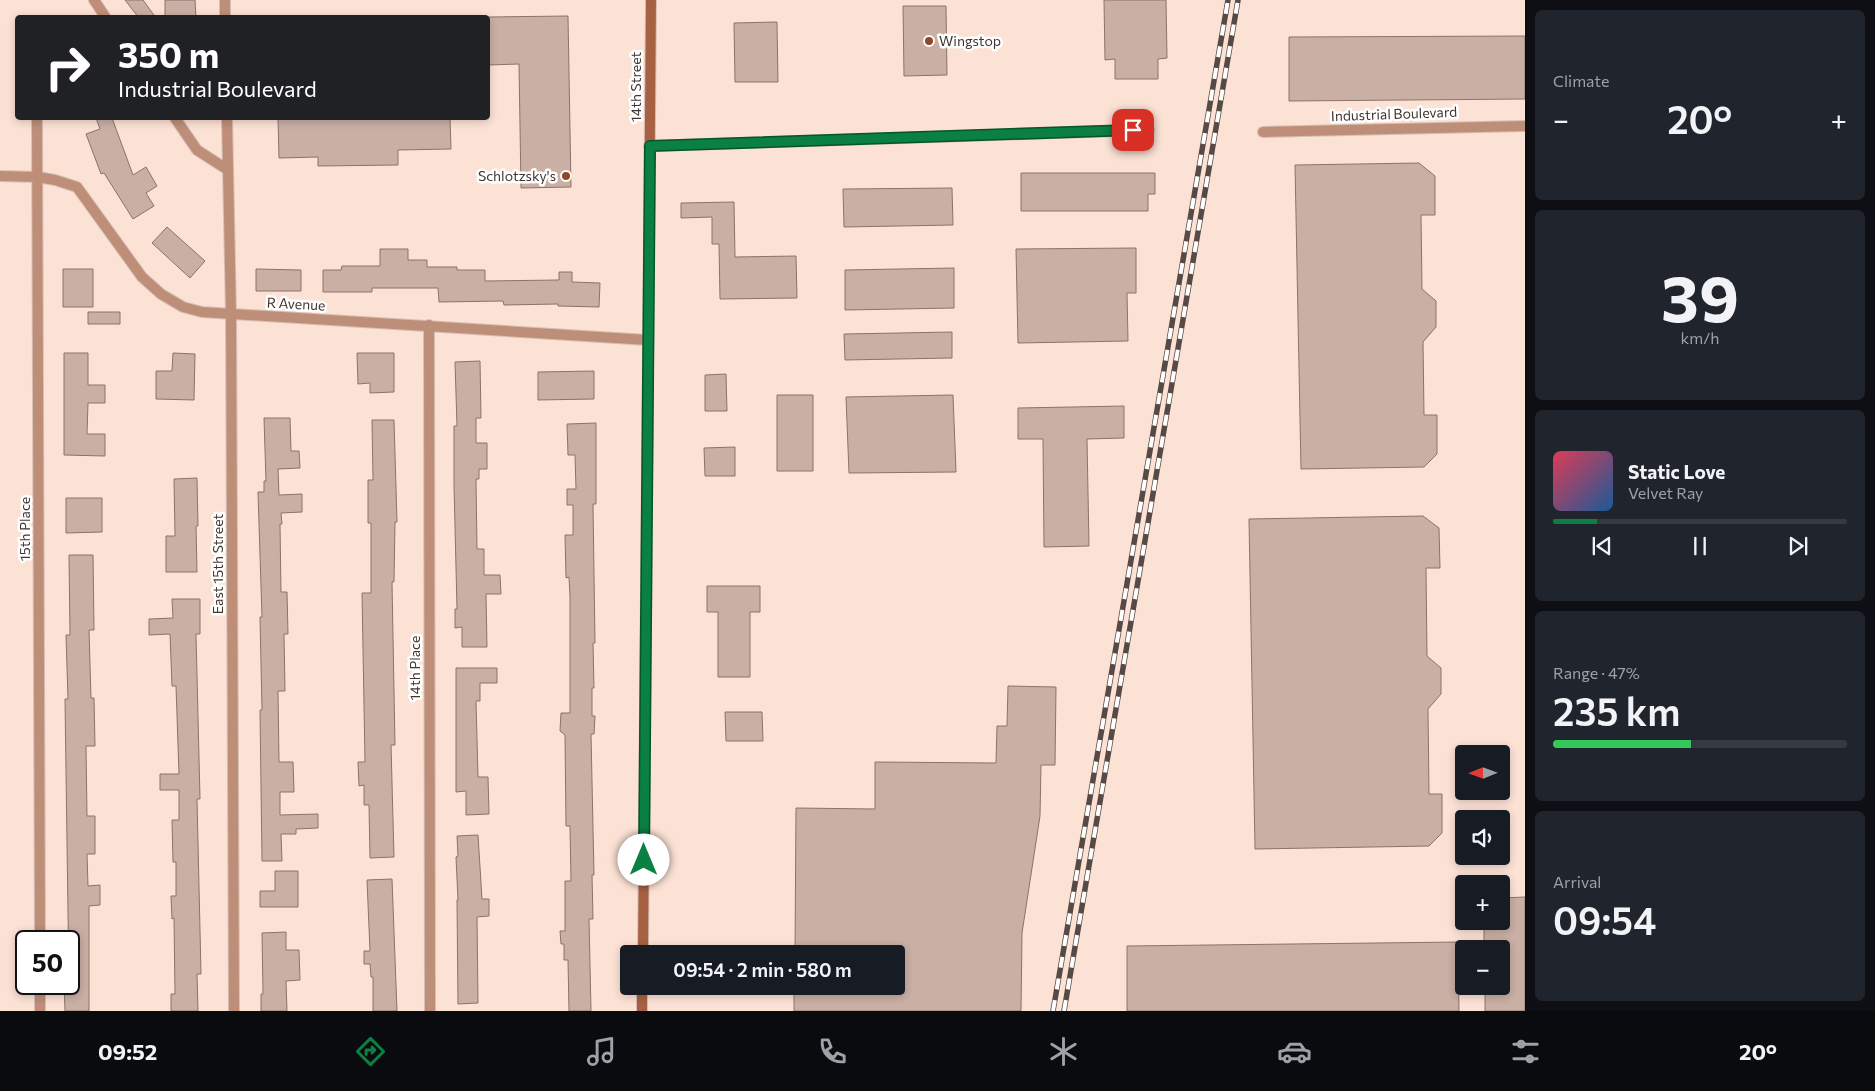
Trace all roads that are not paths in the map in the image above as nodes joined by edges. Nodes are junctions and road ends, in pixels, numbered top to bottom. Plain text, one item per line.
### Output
1 (94, 0) edge
2 (225, 0) edge
3 (651, 0) edge
4 (104, 15) edge
5 (225, 15) edge
6 (37, 120) edge
7 (176, 120) edge
8 (227, 120) edge
9 (1525, 126) edge
10 (1149, 130) dead end
11 (1263, 132) dead end
12 (650, 146) junction
13 (228, 170) junction
14 (0, 176) edge
15 (38, 177) junction
16 (231, 314) junction
17 (429, 325) junction
18 (648, 340) junction
19 (40, 930) edge
20 (643, 945) edge
21 (40, 995) edge
22 (642, 995) edge
23 (40, 1011) edge
24 (234, 1011) edge
25 (430, 1011) edge
26 (642, 1011) edge

1 - 4 street
2 - 5 street
3 - 12 main road, 14th Street
6 - 15 street, 15th Place
7 - 13 street
8 - 13 street, East 15th Street
9 - 11 street, Industrial Boulevard
10 - 12 street
12 - 18 main road, 14th Street
13 - 16 street, East 15th Street
14 - 15 street, R Avenue
15 - 16 street, R Avenue
15 - 19 street, 15th Place
16 - 17 street, R Avenue
16 - 24 street, East 15th Street
17 - 18 street, R Avenue
17 - 25 street, 14th Place
18 - 20 main road, 14th Street
21 - 23 street
22 - 26 main road

